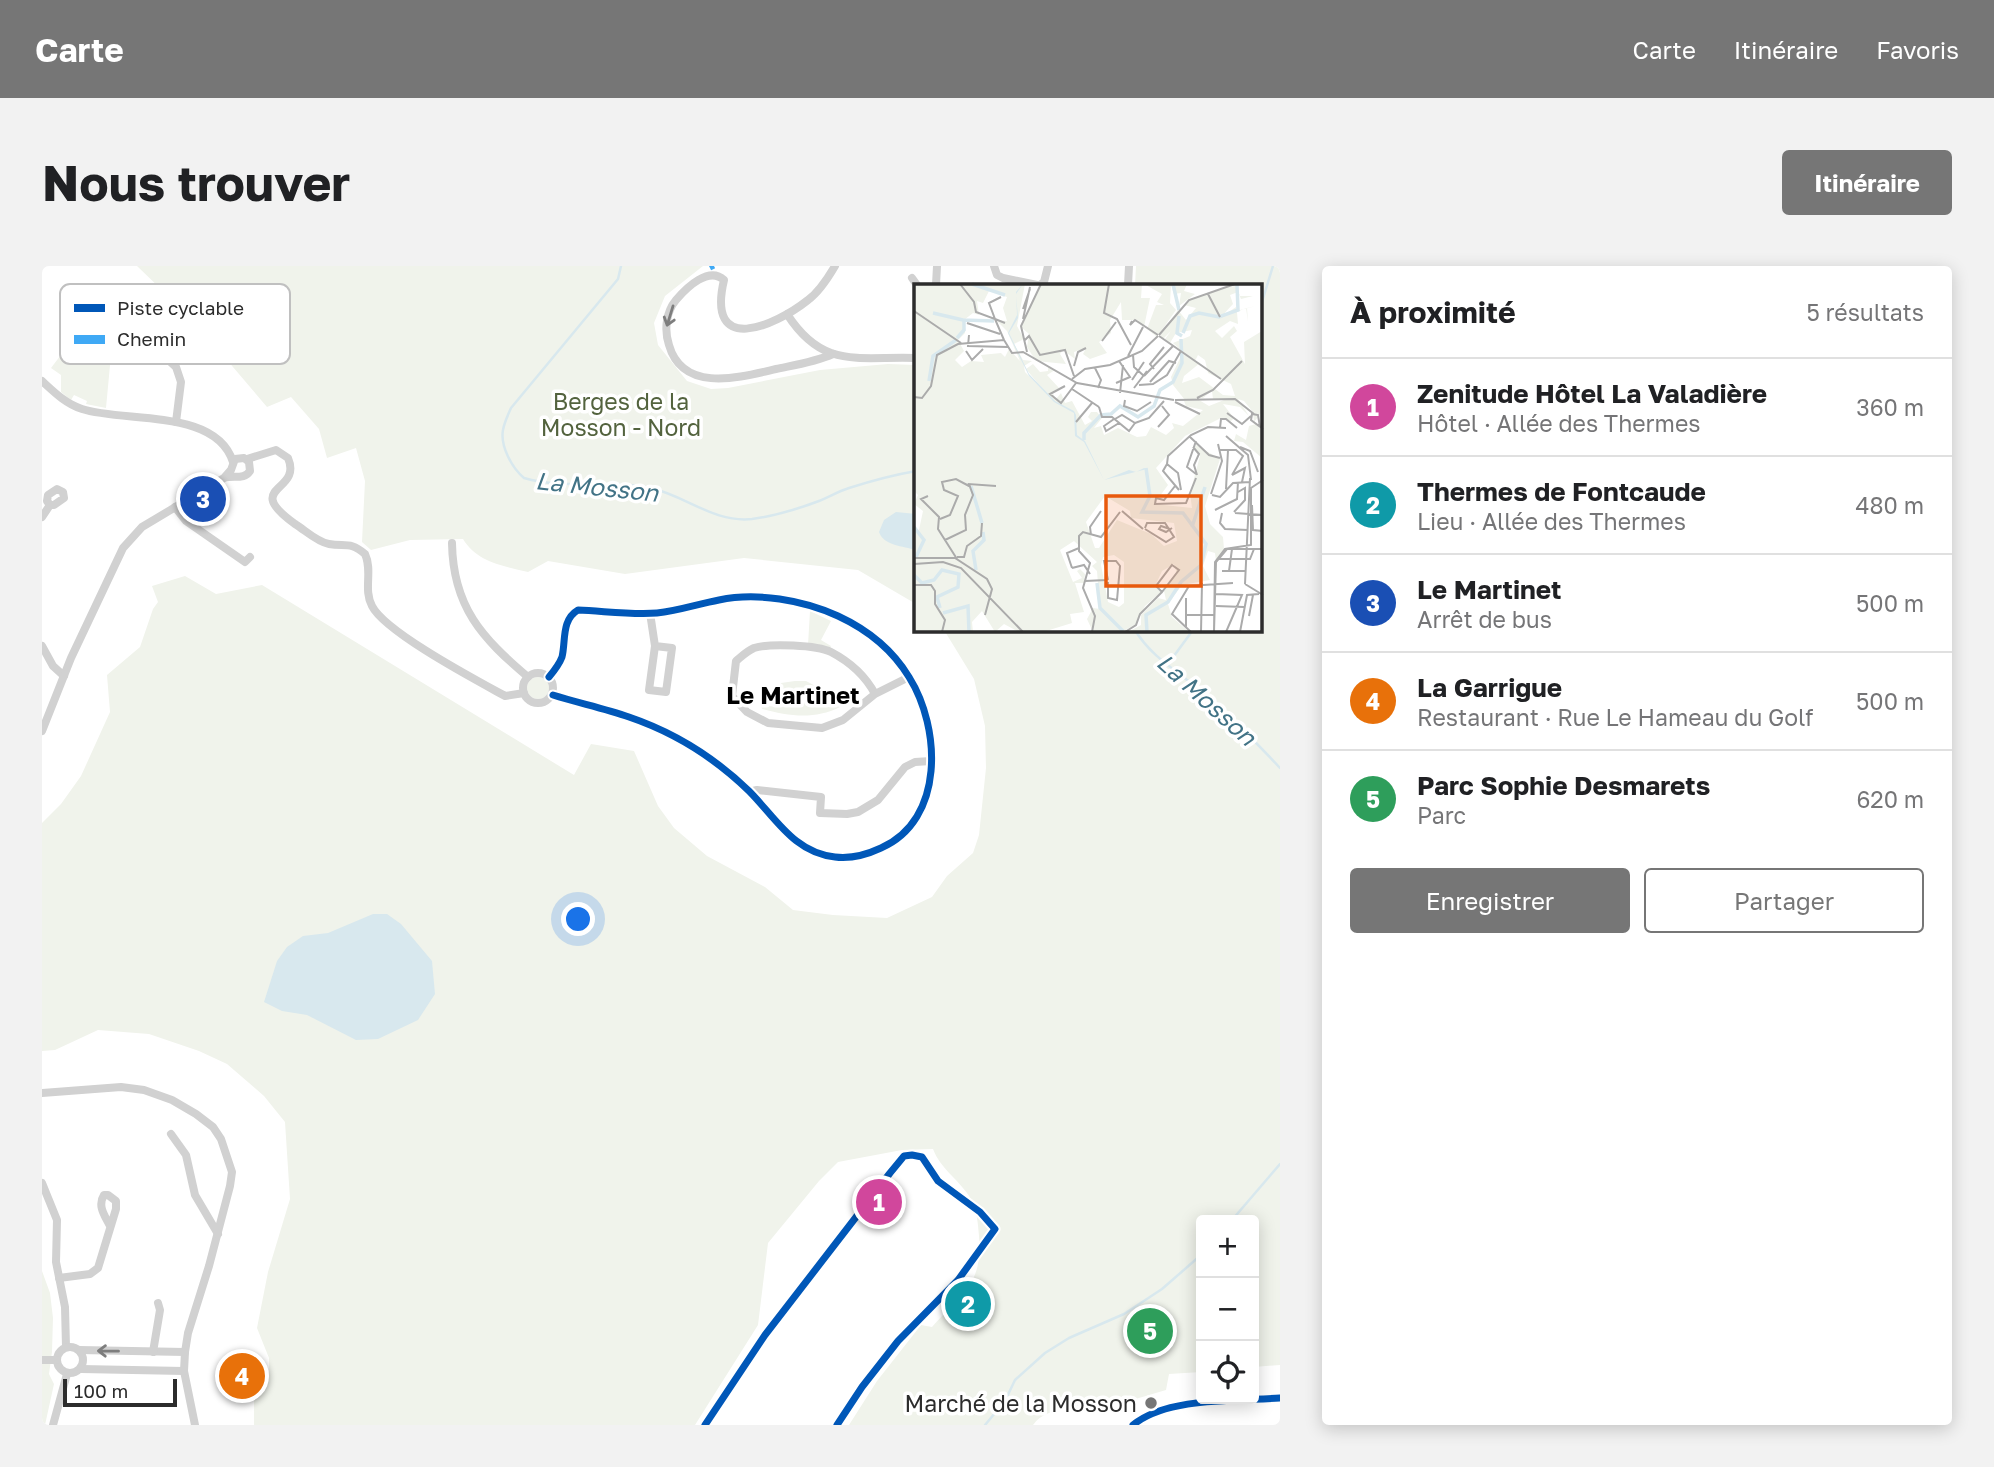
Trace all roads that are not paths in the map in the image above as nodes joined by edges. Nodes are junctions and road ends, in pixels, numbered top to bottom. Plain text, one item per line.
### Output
1 (835, 266) edge
2 (937, 266) edge
3 (994, 266) edge
4 (1048, 266) edge
5 (1129, 266) edge
6 (936, 284) edge
7 (1033, 284) edge
8 (1040, 284) edge
9 (1128, 284) edge
10 (787, 314) junction
11 (833, 354) junction
12 (914, 358) edge
13 (173, 364) edge
14 (42, 381) edge
15 (176, 422) junction
16 (240, 462) junction
17 (50, 505) dead end
18 (175, 507) junction
19 (42, 517) edge
20 (452, 543) dead end
21 (250, 557) dead end
22 (650, 613) junction
23 (42, 646) edge
24 (655, 646) junction
25 (64, 676) junction
26 (528, 677) junction
27 (549, 677) junction
28 (909, 677) junction
29 (524, 693) junction
30 (875, 694) junction
31 (553, 695) junction
32 (42, 731) edge
33 (931, 761) junction
34 (749, 792) junction
35 (42, 1093) edge
36 (171, 1134) dead end
37 (42, 1183) edge
38 (110, 1226) dead end
39 (218, 1234) junction
40 (59, 1278) junction
41 (158, 1303) dead end
42 (66, 1347) junction
43 (79, 1350) junction
44 (153, 1352) junction
45 (185, 1352) junction
46 (42, 1360) edge
47 (57, 1360) junction
48 (81, 1369) junction
49 (184, 1371) junction
50 (67, 1374) junction
51 (1280, 1398) edge
52 (52, 1425) edge
53 (194, 1425) edge
54 (705, 1425) edge
55 (837, 1425) edge
56 (1133, 1425) edge

1 - 10 street
2 - 6 street
3 - 7 street
4 - 8 street
5 - 9 street
10 - 11 street
10 -> 11 street
11 - 12 street
13 - 15 street
14 - 15 street
15 - 16 street
16 - 18 street
16 - 29 street
17 - 19 street
18 - 21 street
18 - 25 street
20 - 26 street
22 - 24 street
22 - 27 street
22 - 28 street
23 - 25 street
24 - 24 street
25 - 32 street
26 - 27 street
26 - 29 street
27 - 31 street
28 - 30 street
28 - 33 street
29 - 31 street
30 - 30 street
31 - 34 street
33 - 34 street
33 - 34 street
35 - 39 street
36 - 39 street
37 - 40 street
38 - 40 street
39 - 45 street
40 - 42 street
41 - 44 street
42 - 43 street
42 - 47 street
44 -> 43 street
43 - 48 street
44 - 45 street
45 - 49 street
46 - 47 street
47 - 50 street
48 - 49 street
48 - 50 street
49 - 53 street
50 - 52 street
51 - 56 street
54 - 55 street

